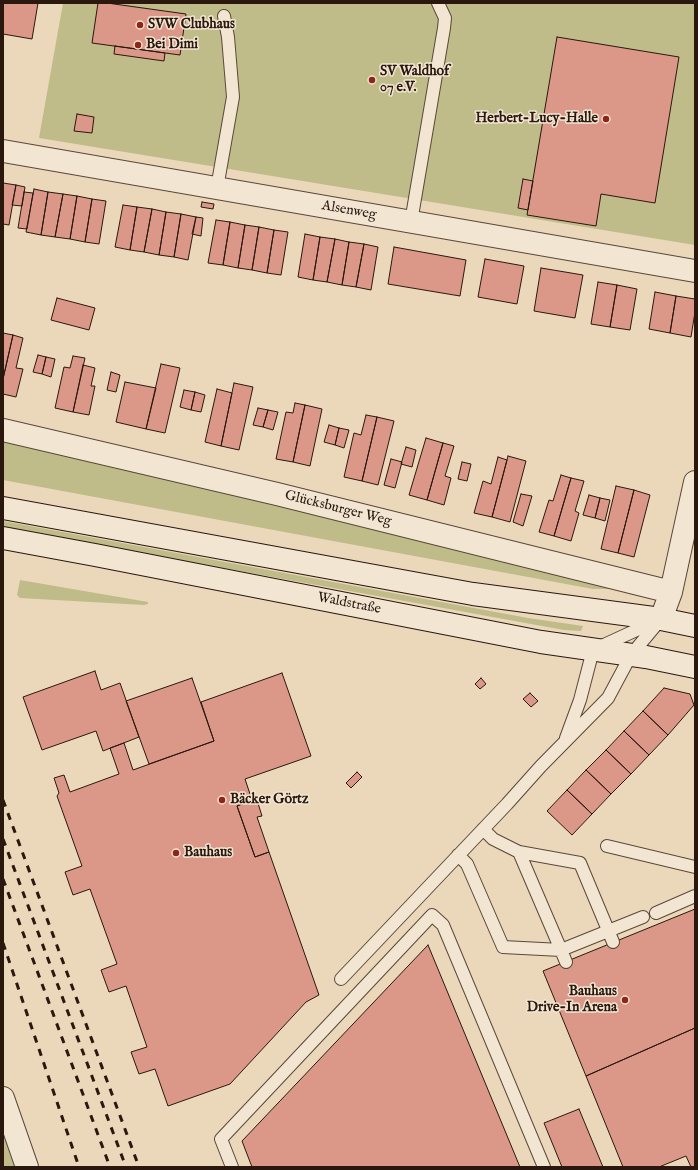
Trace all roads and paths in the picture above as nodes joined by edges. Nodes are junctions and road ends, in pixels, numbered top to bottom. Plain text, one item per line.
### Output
1 (438, 3) edge
2 (224, 16) dead end
3 (3, 151) edge
4 (218, 188) junction
5 (411, 222) junction
6 (695, 271) edge
7 (3, 430) edge
8 (695, 482) edge
9 (3, 508) edge
10 (3, 538) edge
11 (671, 592) junction
12 (661, 619) junction
13 (695, 626) edge
14 (593, 650) junction
15 (631, 655) junction
16 (695, 667) edge
17 (565, 741) junction
18 (483, 829) junction
19 (607, 846) dead end
20 (519, 852) junction
21 (458, 855) junction
22 (695, 867) edge
23 (695, 896) edge
24 (656, 913) dead end
25 (643, 917) dead end
26 (608, 931) junction
27 (613, 942) dead end
28 (561, 950) junction
29 (566, 962) dead end
30 (341, 980) dead end
31 (3, 1098) edge
32 (27, 1167) edge
33 (232, 1167) edge
34 (544, 1167) edge

1 - 5 lane
2 - 4 lane
3 - 4 street, Alsenweg
4 - 5 street, Alsenweg
5 - 6 street, Alsenweg
7 - 11 street, Glücksburger Weg
8 - 11 street
9 - 12 street
10 - 14 street, Waldstraße
11 - 12 street
12 - 13 street
12 - 14 lane
12 - 15 lane
14 - 15 street, Waldstraße
14 - 17 lane
15 - 16 street, Waldstraße
15 - 17 lane
17 - 18 lane
18 - 20 lane
18 - 21 lane
19 - 22 lane
20 - 26 lane
20 - 28 lane
21 - 28 lane
21 - 30 lane
23 - 24 lane
25 - 26 lane
26 - 27 lane
26 - 28 lane
28 - 29 lane
31 - 32 street
33 - 34 lane

